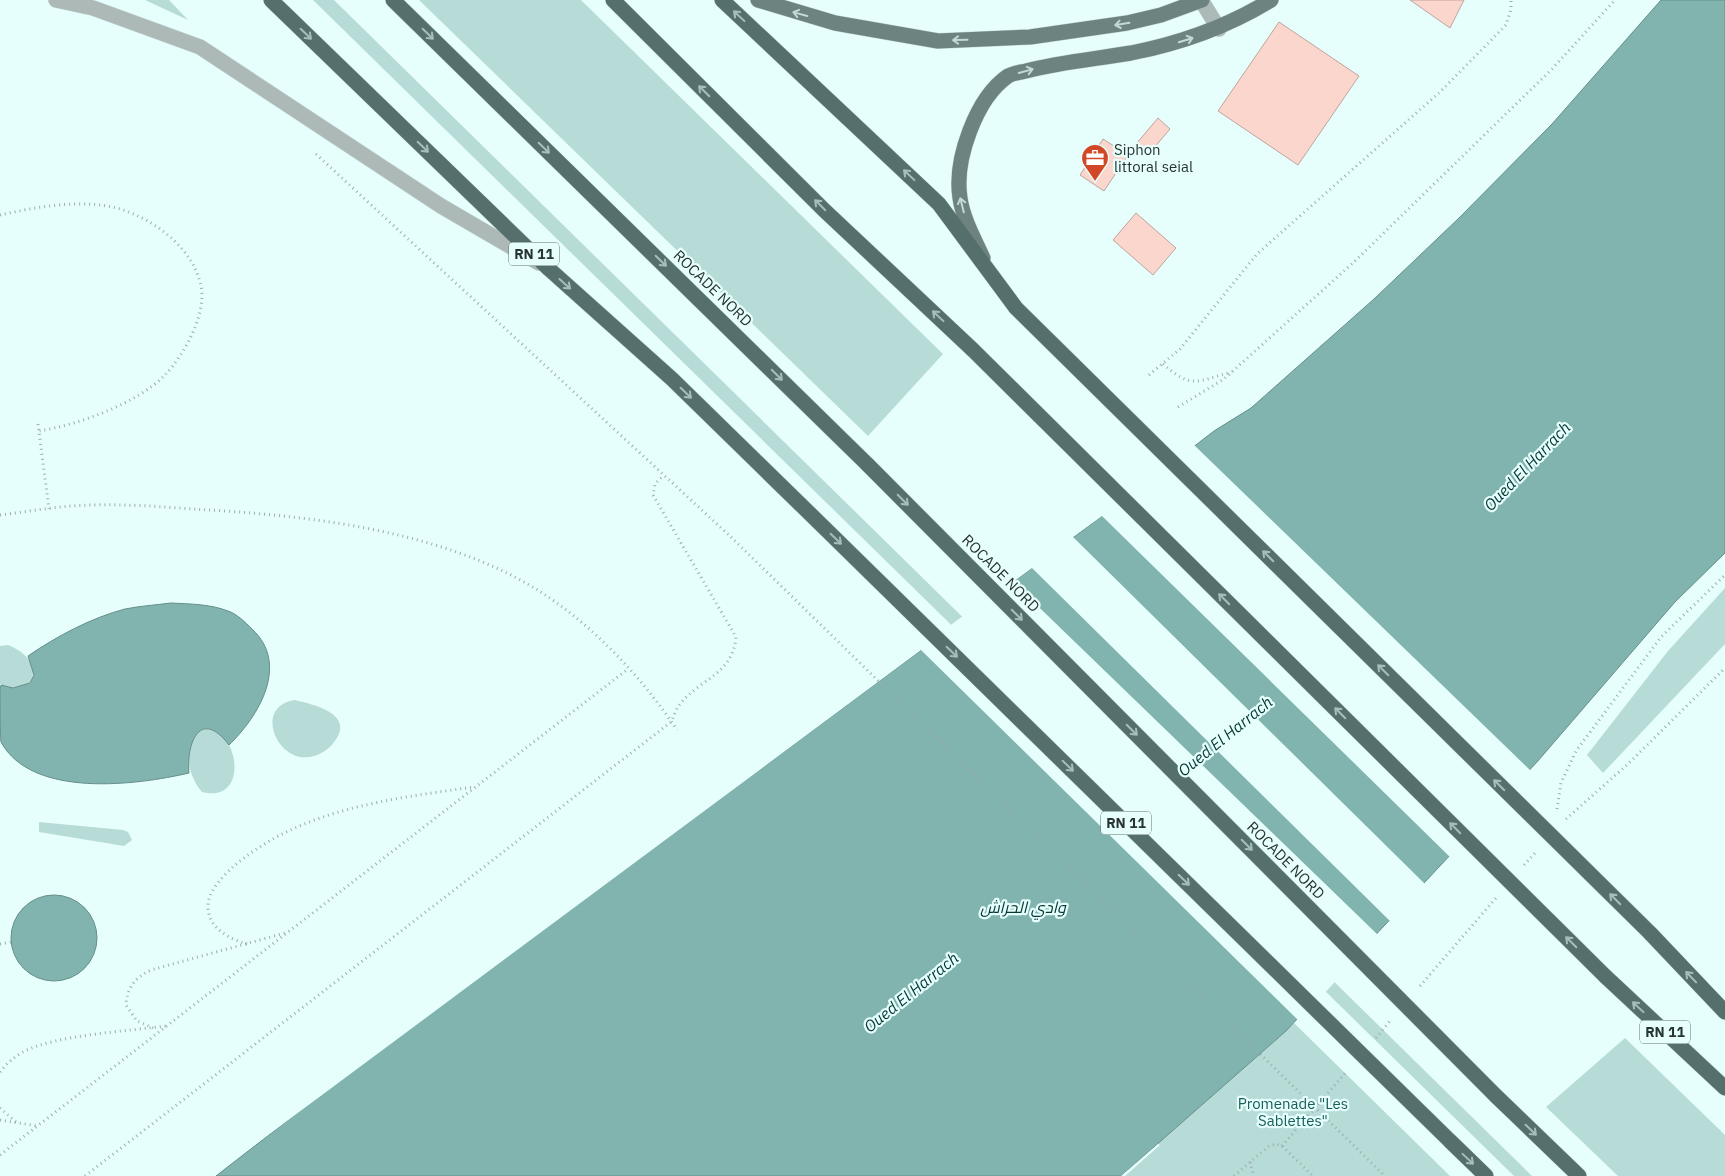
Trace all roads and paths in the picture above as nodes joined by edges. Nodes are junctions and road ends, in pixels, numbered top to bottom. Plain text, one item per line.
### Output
1 (56, 0) edge
2 (271, 0) edge
3 (393, 0) edge
4 (613, 0) edge
5 (722, 0) edge
6 (758, 0) edge
7 (1201, 0) edge
8 (1271, 0) edge
9 (1511, 0) edge
10 (1615, 0) edge
11 (1219, 29) junction
12 (309, 147) dead end
13 (0, 214) edge
14 (987, 266) junction
15 (549, 269) junction
16 (1163, 364) junction
17 (1232, 372) junction
18 (1149, 375) dead end
19 (1178, 407) dead end
20 (38, 424) dead end
21 (39, 431) junction
22 (664, 475) junction
23 (49, 509) junction
24 (0, 515) edge
25 (1725, 576) edge
26 (628, 669) junction
27 (671, 722) junction
28 (677, 730) dead end
29 (475, 787) junction
30 (1557, 811) dead end
31 (287, 933) junction
32 (11, 942) dead end
33 (0, 944) edge
34 (247, 944) junction
35 (1725, 1012) edge
36 (166, 1026) junction
37 (153, 1028) junction
38 (0, 1072) edge
39 (1725, 1088) edge
40 (0, 1108) edge
41 (0, 1120) edge
42 (16, 1122) junction
43 (38, 1126) junction
44 (0, 1155) edge
45 (1250, 1162) junction
46 (85, 1176) edge
47 (1234, 1176) edge
48 (1254, 1176) edge
49 (1313, 1176) edge
50 (1385, 1176) edge
51 (1486, 1176) edge
52 (1579, 1176) edge

1 - 15 street
2 -> 15 highway, RN 11
3 -> 52 highway, ROCADE NORD, bridge
39 -> 4 highway, RN 11, bridge
14 -> 5 highway
7 -> 6 main road
7 - 11 street
8 - 11 main road
9 - 16 path
10 - 17 path
14 -> 11 main road
12 - 22 path
13 - 21 path
35 -> 14 highway, bridge
15 -> 51 highway, RN 11, bridge
16 - 17 path
16 - 18 path
17 - 19 path
20 - 21 path
21 - 23 path
22 - 27 path
22 - 50 path, bridge
23 - 24 path
23 - 26 path
25 - 30 path
26 - 27 path
26 - 29 path
27 - 28 path
27 - 46 path
29 - 31 path
29 - 34 path
31 - 34 path
31 - 36 path
32 - 33 path
34 - 37 path
36 - 37 path
36 - 43 path
37 - 38 path
40 - 42 path
41 - 42 path
42 - 43 path
43 - 44 path
45 - 47 path
45 - 48 path
45 - 49 path

